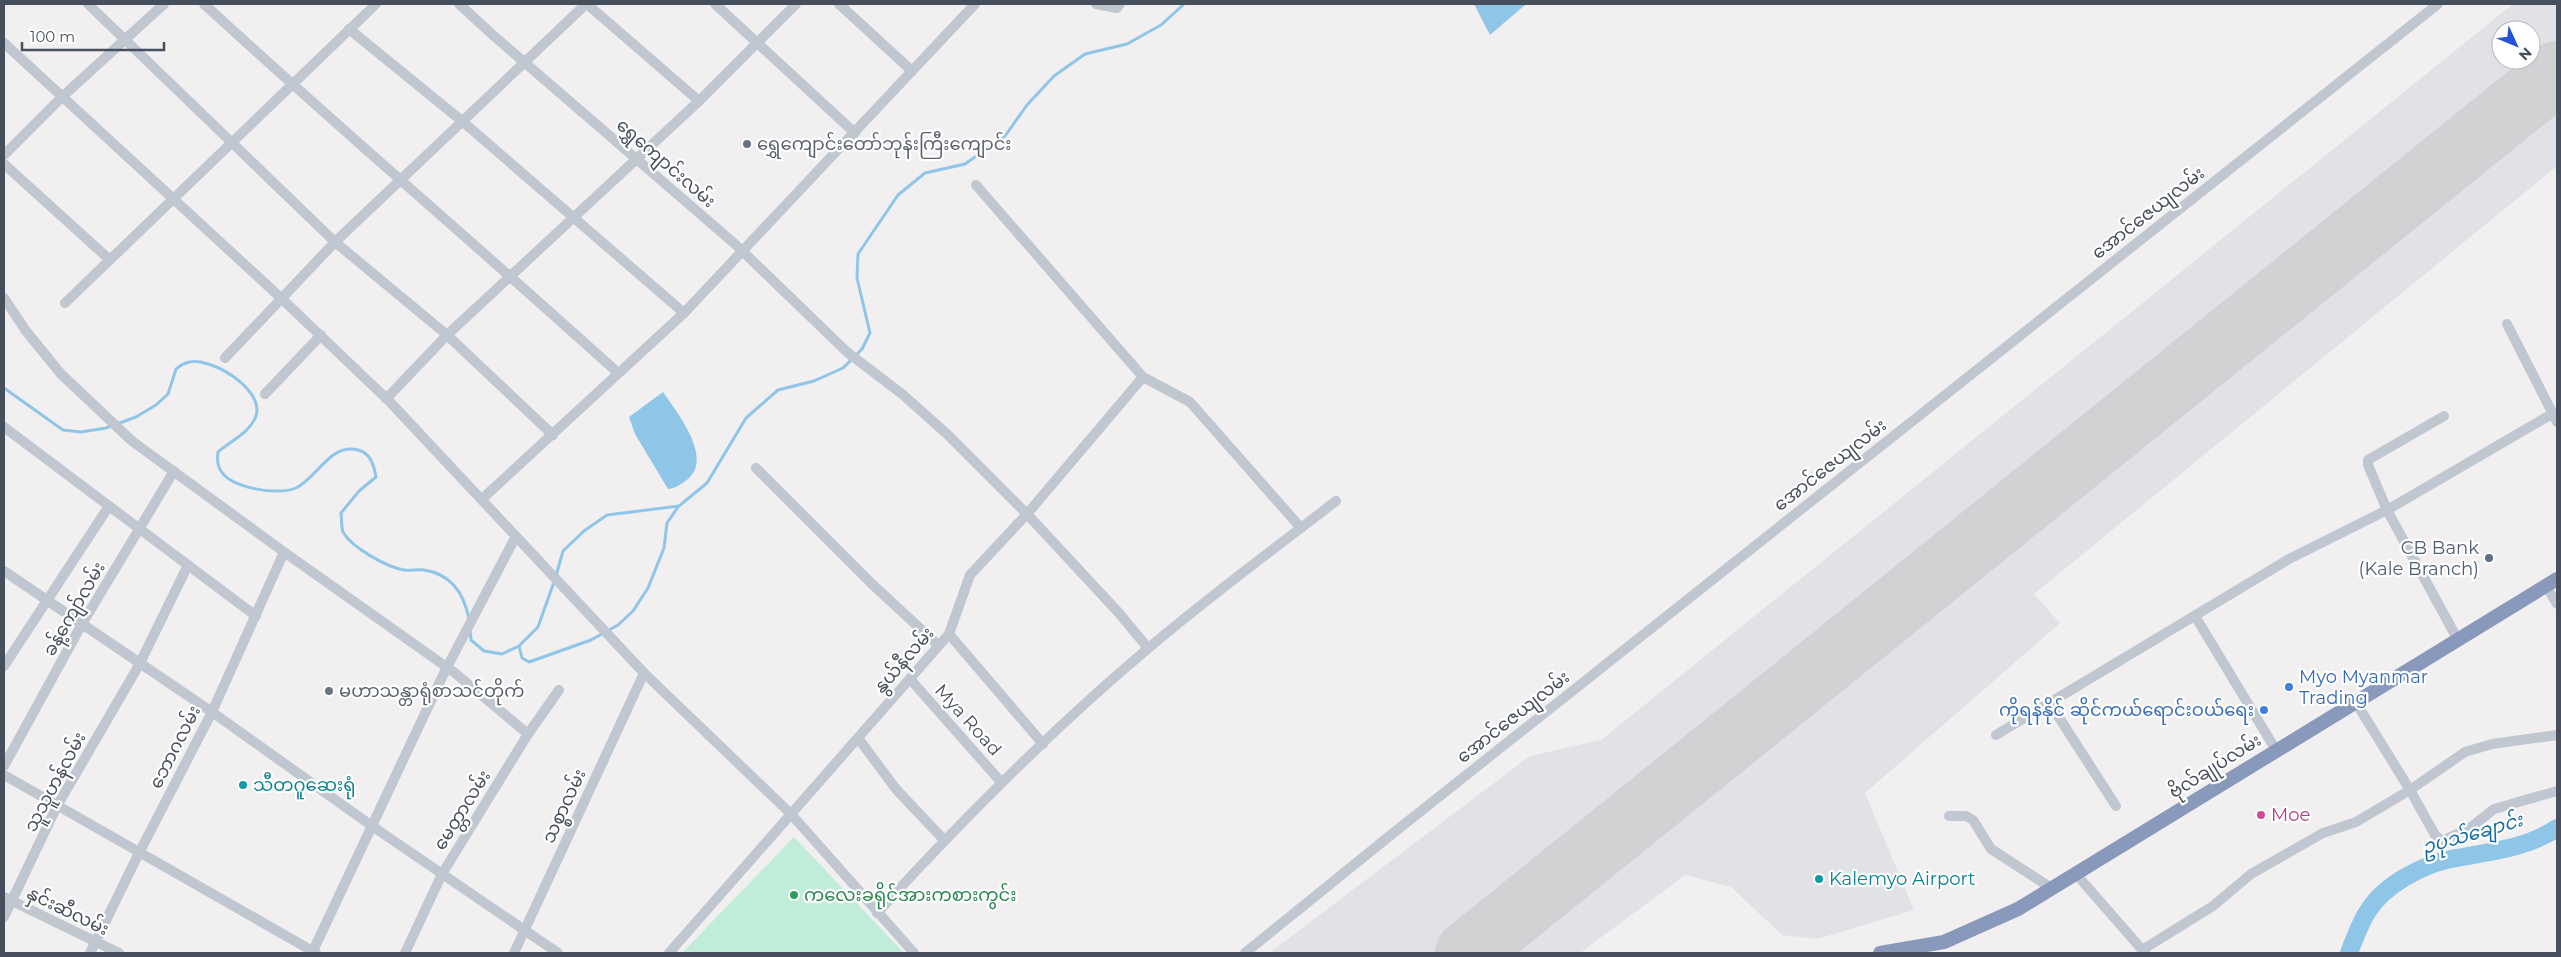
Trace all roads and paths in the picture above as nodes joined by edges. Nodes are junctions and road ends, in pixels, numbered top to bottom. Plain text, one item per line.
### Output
1 (88, 4) edge
2 (164, 4) edge
3 (204, 4) edge
4 (376, 4) edge
5 (459, 4) edge
6 (586, 4) edge
7 (715, 4) edge
8 (796, 4) edge
9 (840, 4) edge
10 (1096, 4) edge
11 (1120, 4) edge
12 (2438, 4) edge
13 (970, 5) edge
14 (349, 29) junction
15 (126, 38) junction
16 (758, 42) junction
17 (4, 43) edge
18 (525, 63) junction
19 (912, 71) junction
20 (292, 84) junction
21 (62, 97) junction
22 (699, 101) junction
23 (462, 121) junction
24 (855, 133) junction
25 (232, 141) junction
26 (4, 155) edge
27 (636, 160) junction
28 (4, 164) edge
29 (398, 180) junction
30 (976, 185) dead end
31 (173, 198) junction
32 (573, 218) junction
33 (336, 242) junction
34 (742, 251) junction
35 (110, 260) junction
36 (510, 276) junction
37 (4, 298) edge
38 (281, 298) junction
39 (65, 303) dead end
40 (684, 313) junction
41 (2507, 324) dead end
42 (321, 335) junction
43 (447, 335) junction
44 (225, 358) dead end
45 (618, 373) junction
46 (1144, 377) junction
47 (265, 394) dead end
48 (386, 398) junction
49 (2444, 416) dead end
50 (2555, 418) edge
51 (4, 427) edge
52 (553, 435) junction
53 (756, 468) dead end
54 (174, 471) junction
55 (482, 499) junction
56 (1336, 501) dead end
57 (109, 506) junction
58 (2387, 510) junction
59 (1027, 514) junction
60 (1301, 528) junction
61 (139, 529) junction
62 (516, 538) junction
63 (284, 552) junction
64 (188, 566) junction
65 (4, 571) edge
66 (2551, 582) edge
67 (45, 600) junction
68 (2557, 604) edge
69 (256, 616) junction
70 (2195, 616) junction
71 (82, 624) junction
72 (949, 634) junction
73 (2458, 640) junction
74 (938, 645) junction
75 (1148, 648) junction
76 (139, 665) junction
77 (4, 666) edge
78 (447, 667) junction
79 (644, 673) junction
80 (910, 679) junction
81 (559, 690) dead end
82 (2355, 701) junction
83 (2050, 702) junction
84 (212, 712) junction
85 (528, 734) junction
86 (1996, 735) dead end
87 (2557, 736) edge
88 (858, 738) junction
89 (1043, 744) junction
90 (2276, 750) junction
91 (4, 766) edge
92 (4, 774) edge
93 (1001, 782) junction
94 (2410, 790) junction
95 (2557, 791) edge
96 (57, 806) junction
97 (2116, 806) dead end
98 (791, 814) junction
99 (1949, 816) dead end
100 (372, 826) junction
101 (944, 840) junction
102 (138, 853) junction
103 (442, 874) junction
104 (2076, 874) junction
105 (2053, 889) junction
106 (8, 899) edge
107 (877, 913) junction
108 (4, 917) edge
109 (523, 931) junction
110 (96, 942) junction
111 (2144, 952) edge
112 (90, 953) edge
113 (119, 953) edge
114 (314, 953) edge
115 (405, 953) edge
116 (514, 953) edge
117 (558, 953) edge
118 (669, 953) edge
119 (914, 953) edge
120 (1245, 953) edge
121 (1880, 953) edge

1 - 15 street
2 - 15 street
3 - 20 street
4 - 14 street
5 - 18 street, ရွှေကျောင်းလမ်း
6 - 18 street
6 - 22 street
7 - 16 street
8 - 16 street
9 - 19 street
10 - 11 street
12 - 120 street, အောင်ဇေယျလမ်း
13 - 19 street
14 - 20 street
14 - 23 street
15 - 21 street
15 - 25 street
16 - 22 street
16 - 24 street
17 - 21 street
18 - 23 street
18 - 27 street, ရွှေကျောင်းလမ်း
19 - 24 street
20 - 25 street
20 - 29 street
21 - 26 street
21 - 31 street
22 - 27 street
23 - 29 street
23 - 32 street
24 - 34 street
25 - 31 street
25 - 33 street
27 - 32 street
27 - 34 street, ရွှေကျောင်းလမ်း
28 - 35 street
29 - 33 street
29 - 36 street
30 - 46 street
31 - 35 street
31 - 38 street
32 - 36 street
32 - 40 street
33 - 38 street
33 - 43 street
34 - 40 street
34 - 59 street, ရွှေကျောင်းလမ်း
35 - 39 street
36 - 43 street
36 - 45 street
37 - 54 street
38 - 42 street
38 - 44 street
40 - 45 street
41 - 50 street
42 - 47 street
42 - 48 street
43 - 48 street
43 - 52 street
45 - 52 street
46 - 59 street, နွယ်နီလမ်း
46 - 60 street
48 - 55 street
49 - 58 street
50 - 58 street
51 - 57 street
52 - 55 street
53 - 74 street
54 - 61 street, ခန့်ကျော်လမ်း
54 - 63 street
55 - 62 street
56 - 60 street
57 - 61 street
57 - 67 street
58 - 70 street
58 - 73 street
59 - 72 street, နွယ်နီလမ်း
59 - 75 street, ရွှေကျောင်းလမ်း
60 - 75 street
61 - 64 street
61 - 71 street, ခန့်ကျော်လမ်း
62 - 78 street
62 - 79 street
63 - 69 street, ဘောဂလမ်း
63 - 78 street
64 - 69 street
64 - 76 street, သူသူဟန်လမ်း
65 - 67 street
66 - 68 street
66 - 73 highway, ဗိုလ်ချုပ်လမ်း
67 - 71 street
67 - 77 street
69 - 84 street, ဘောဂလမ်း
70 - 83 street
70 - 90 street
71 - 76 street
71 - 91 street, ခန့်ကျော်လမ်း
72 - 74 street, နွယ်နီလမ်း
72 - 89 street
73 - 82 highway, ဗိုလ်ချုပ်လမ်း
74 - 80 street, နွယ်နီလမ်း
75 - 89 street
76 - 84 street
76 - 96 street, သူသူဟန်လမ်း
78 - 85 street
78 - 100 street
79 - 98 street
79 - 109 street, သစ္စာလမ်း
80 - 88 street, နွယ်နီလမ်း
80 - 93 street, Mya Road
81 - 85 street, မေတ္တာလမ်း
82 - 90 highway, ဗိုလ်ချုပ်လမ်း
82 - 94 street
83 - 86 street
83 - 97 street
84 - 100 street
84 - 102 street, ဘောဂလမ်း
85 - 103 street, မေတ္တာလမ်း
87 - 94 street
88 - 98 street, နွယ်နီလမ်း
88 - 101 street
89 - 93 street
90 - 104 highway, ဗိုလ်ချုပ်လမ်း
92 - 96 street
93 - 101 street
94 - 95 street
94 - 111 street
96 - 102 street
96 - 106 street, သူသူဟန်လမ်း
98 - 107 street
98 - 118 street, နွယ်နီလမ်း
99 - 105 street
100 - 103 street
100 - 114 street
101 - 107 street
102 - 110 street, ဘောဂလမ်း
102 - 114 street
103 - 109 street
103 - 115 street, မေတ္တာလမ်း
104 - 105 highway, ဗိုလ်ချုပ်လမ်း
104 - 111 street
105 - 121 highway, ဗိုလ်ချုပ်လမ်း
106 - 108 street, သူသူဟန်လမ်း
106 - 110 street, နှင်းဆီလမ်း
107 - 119 street
109 - 116 street, သစ္စာလမ်း
109 - 117 street
110 - 112 street, ဘောဂလမ်း
110 - 113 street, နှင်းဆီလမ်း

